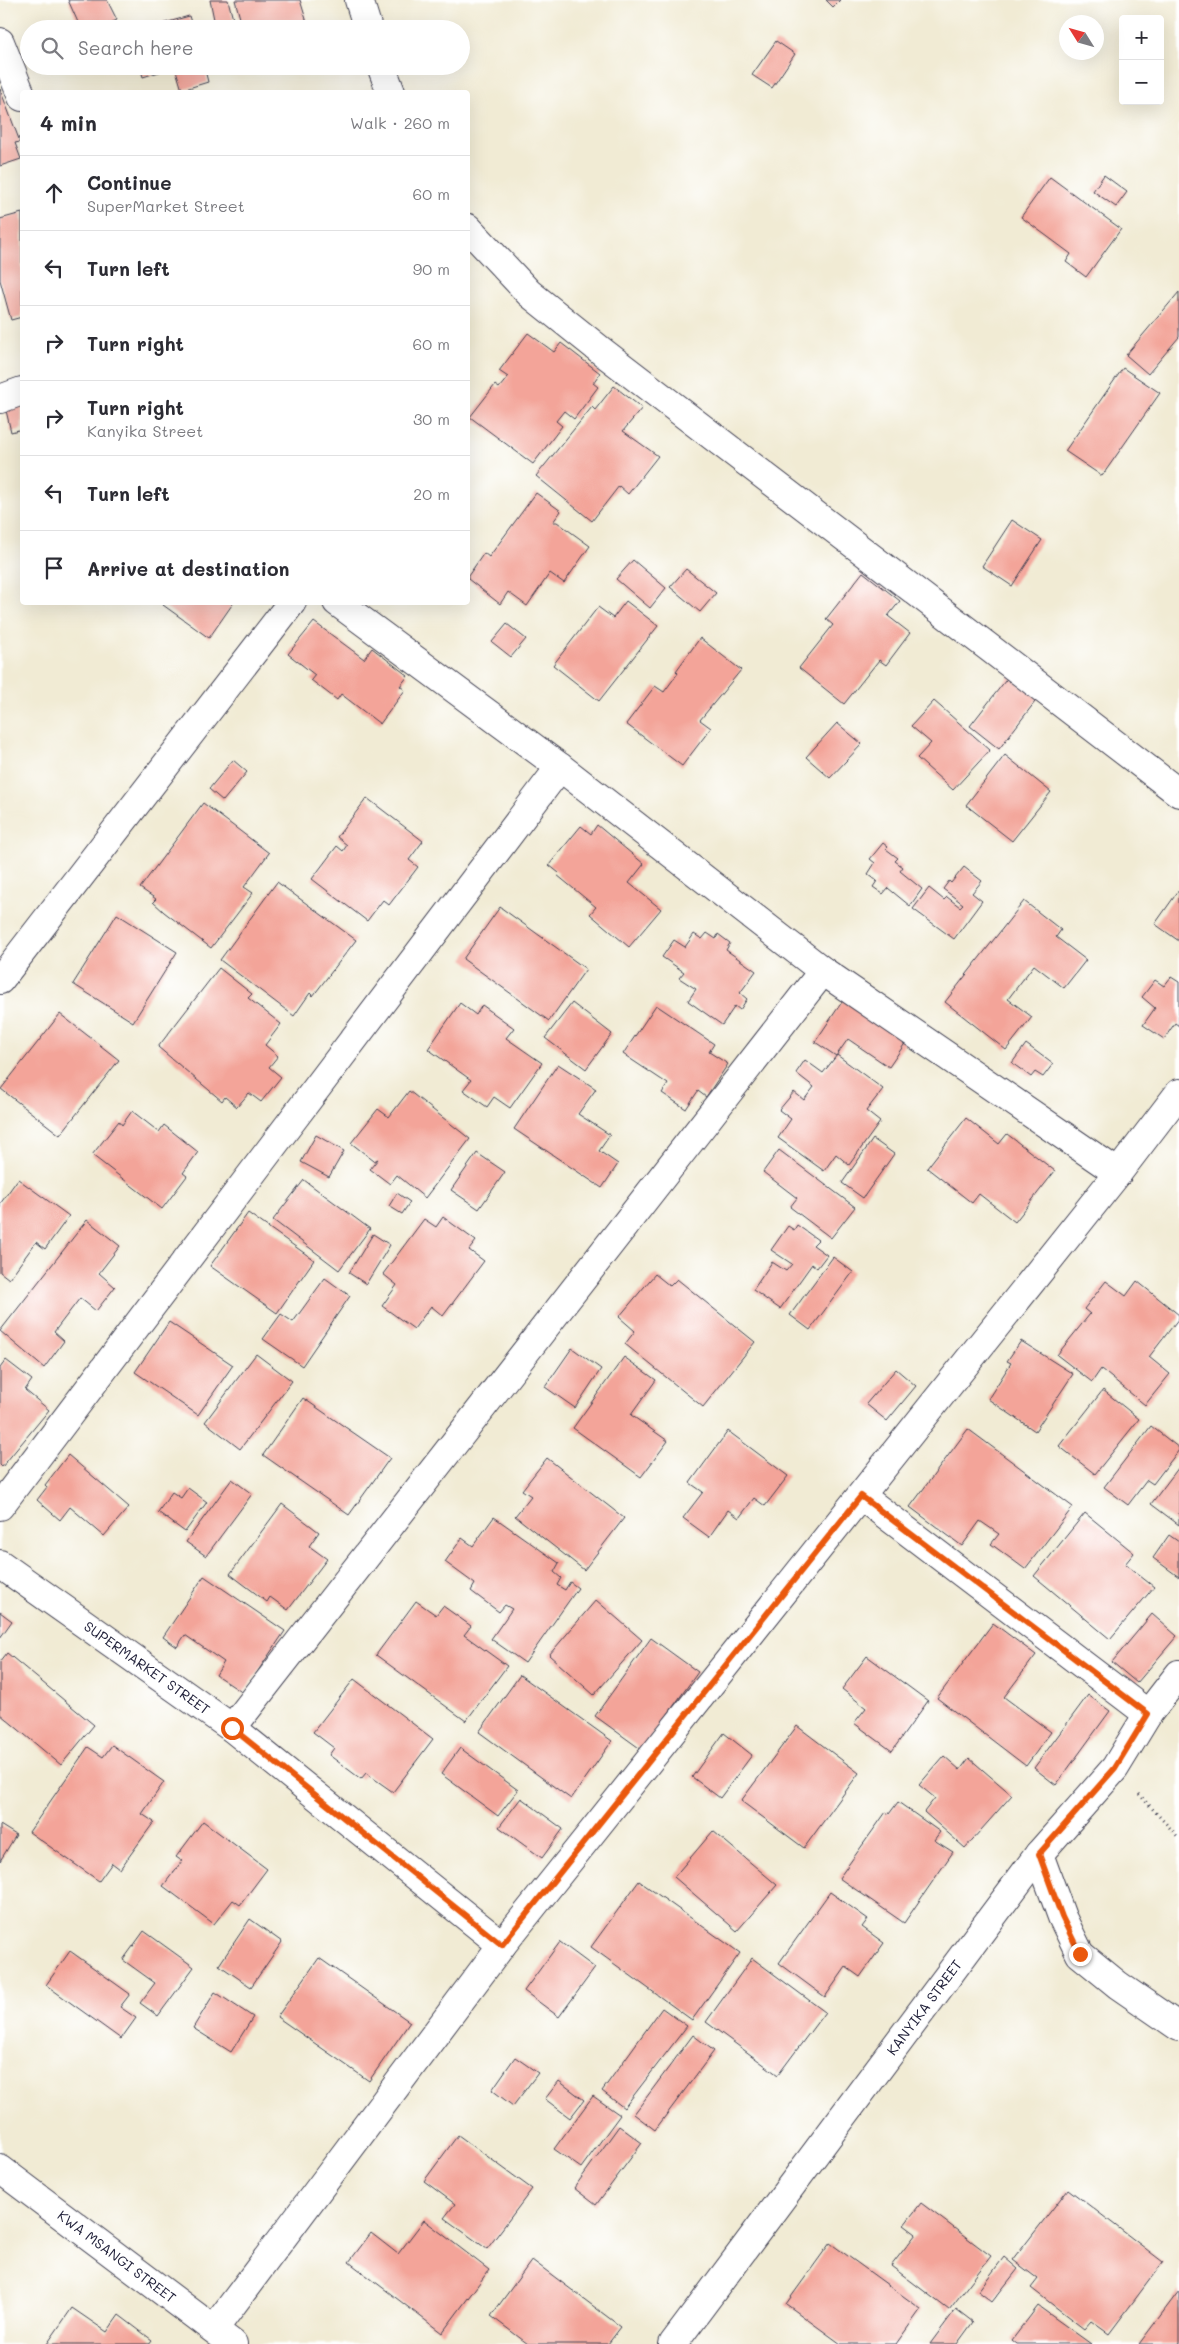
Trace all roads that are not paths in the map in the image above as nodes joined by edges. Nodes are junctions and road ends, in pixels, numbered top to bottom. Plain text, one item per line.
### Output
1 (358, 0) edge
2 (365, 20) edge
3 (0, 42) edge
4 (384, 75) edge
5 (389, 90) edge
6 (20, 92) edge
7 (470, 230) edge
8 (20, 392) edge
9 (0, 399) edge
10 (290, 605) edge
11 (341, 605) edge
12 (560, 767) junction
13 (1179, 793) edge
14 (823, 971) junction
15 (0, 980) edge
16 (1179, 1093) edge
17 (1118, 1173) junction
18 (861, 1496) junction
19 (0, 1506) edge
20 (0, 1564) edge
21 (1179, 1674) edge
22 (1148, 1714) junction
23 (232, 1728) junction
24 (1039, 1854) junction
25 (502, 1945) junction
26 (1179, 2027) edge
27 (0, 2170) edge
28 (224, 2336) edge
29 (673, 2344) edge

1 - 2 street
3 - 6 street
4 - 5 street
7 - 13 street
8 - 9 street
10 - 15 street
11 - 12 street
12 - 14 street
12 - 19 street
14 - 17 street
14 - 23 street
16 - 17 street
17 - 18 street
18 - 22 street
18 - 25 street
20 - 23 street, SUPERMARKET STREET
21 - 22 street, KANYIKA STREET
22 - 24 street, KANYIKA STREET
23 - 25 street, SUPERMARKET STREET
24 - 26 street
24 - 29 street, KANYIKA STREET
25 - 28 street
27 - 28 street, KWA MSANGI STREET

